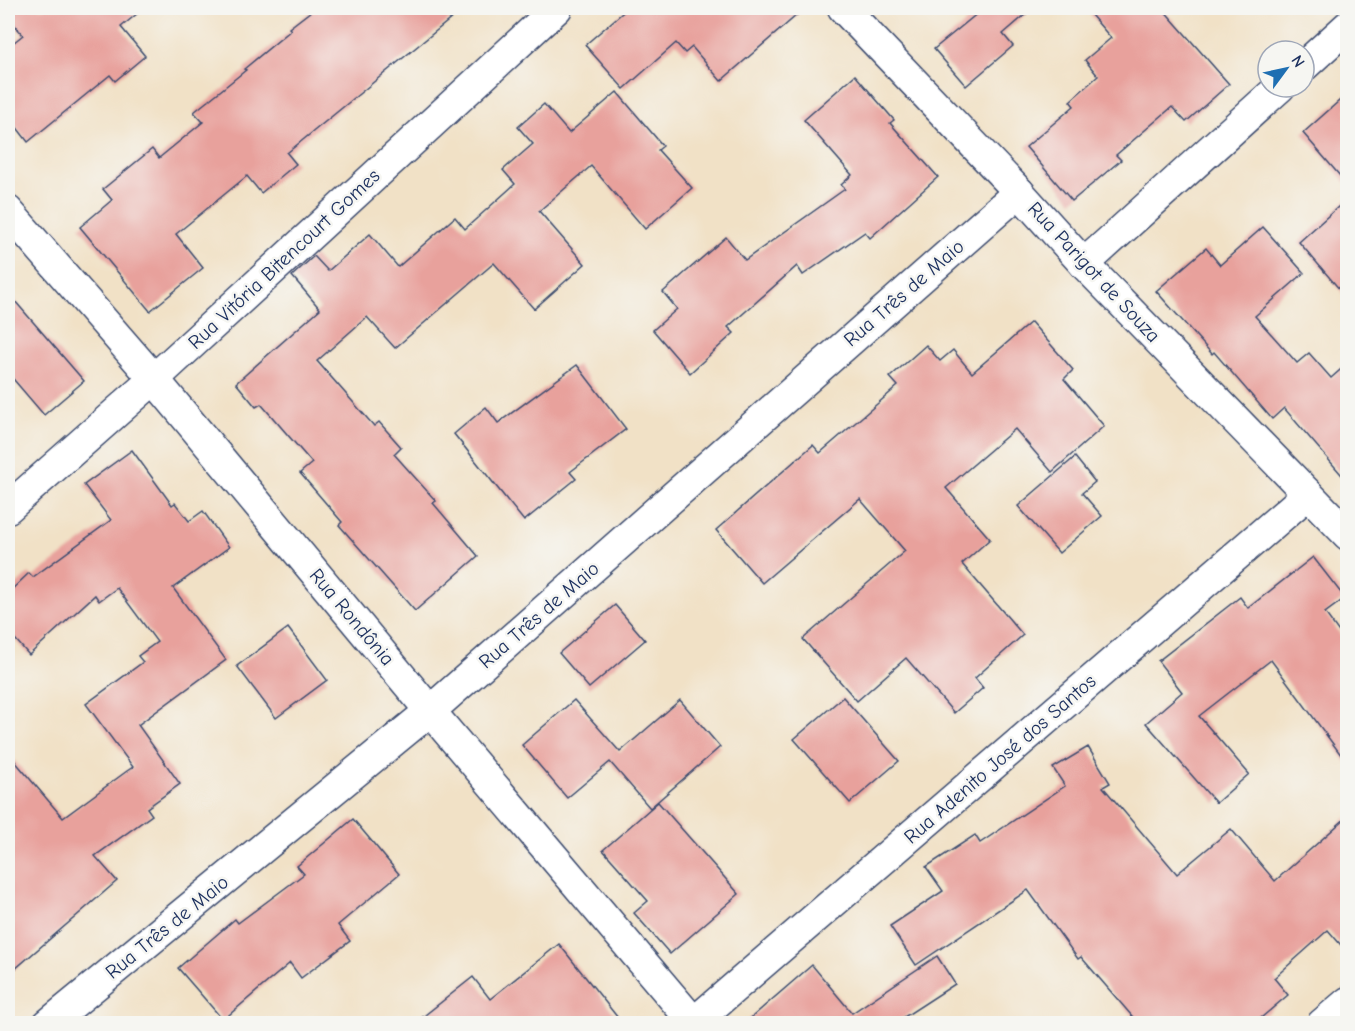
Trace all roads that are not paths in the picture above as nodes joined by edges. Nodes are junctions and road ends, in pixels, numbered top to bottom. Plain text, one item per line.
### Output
1 (557, 8) edge
2 (843, 8) edge
3 (1347, 26) edge
4 (1316, 55) edge
5 (1267, 99) edge
6 (1019, 192) junction
7 (8, 211) edge
8 (1084, 264) junction
9 (154, 379) junction
10 (1308, 494) junction
11 (8, 508) edge
12 (1347, 535) edge
13 (430, 711) junction
14 (1347, 1002) edge
15 (48, 1023) edge
16 (694, 1023) edge
17 (1322, 1023) edge

1 - 9 street, Rua Vitória Bitencourt Gomes
2 - 6 street, Rua Parigot de Souza
3 - 4 street
5 - 8 street
6 - 8 street, Rua Parigot de Souza
6 - 13 street, Rua Três de Maio
7 - 9 street, Rua Rondônia
8 - 10 street, Rua Parigot de Souza
9 - 11 street, Rua Vitória Bitencourt Gomes
9 - 13 street, Rua Rondônia
10 - 12 street, Rua Parigot de Souza
10 - 16 street, Rua Adenito José dos Santos
13 - 15 street, Rua Três de Maio
13 - 16 street, Rua Rondônia
14 - 17 street

